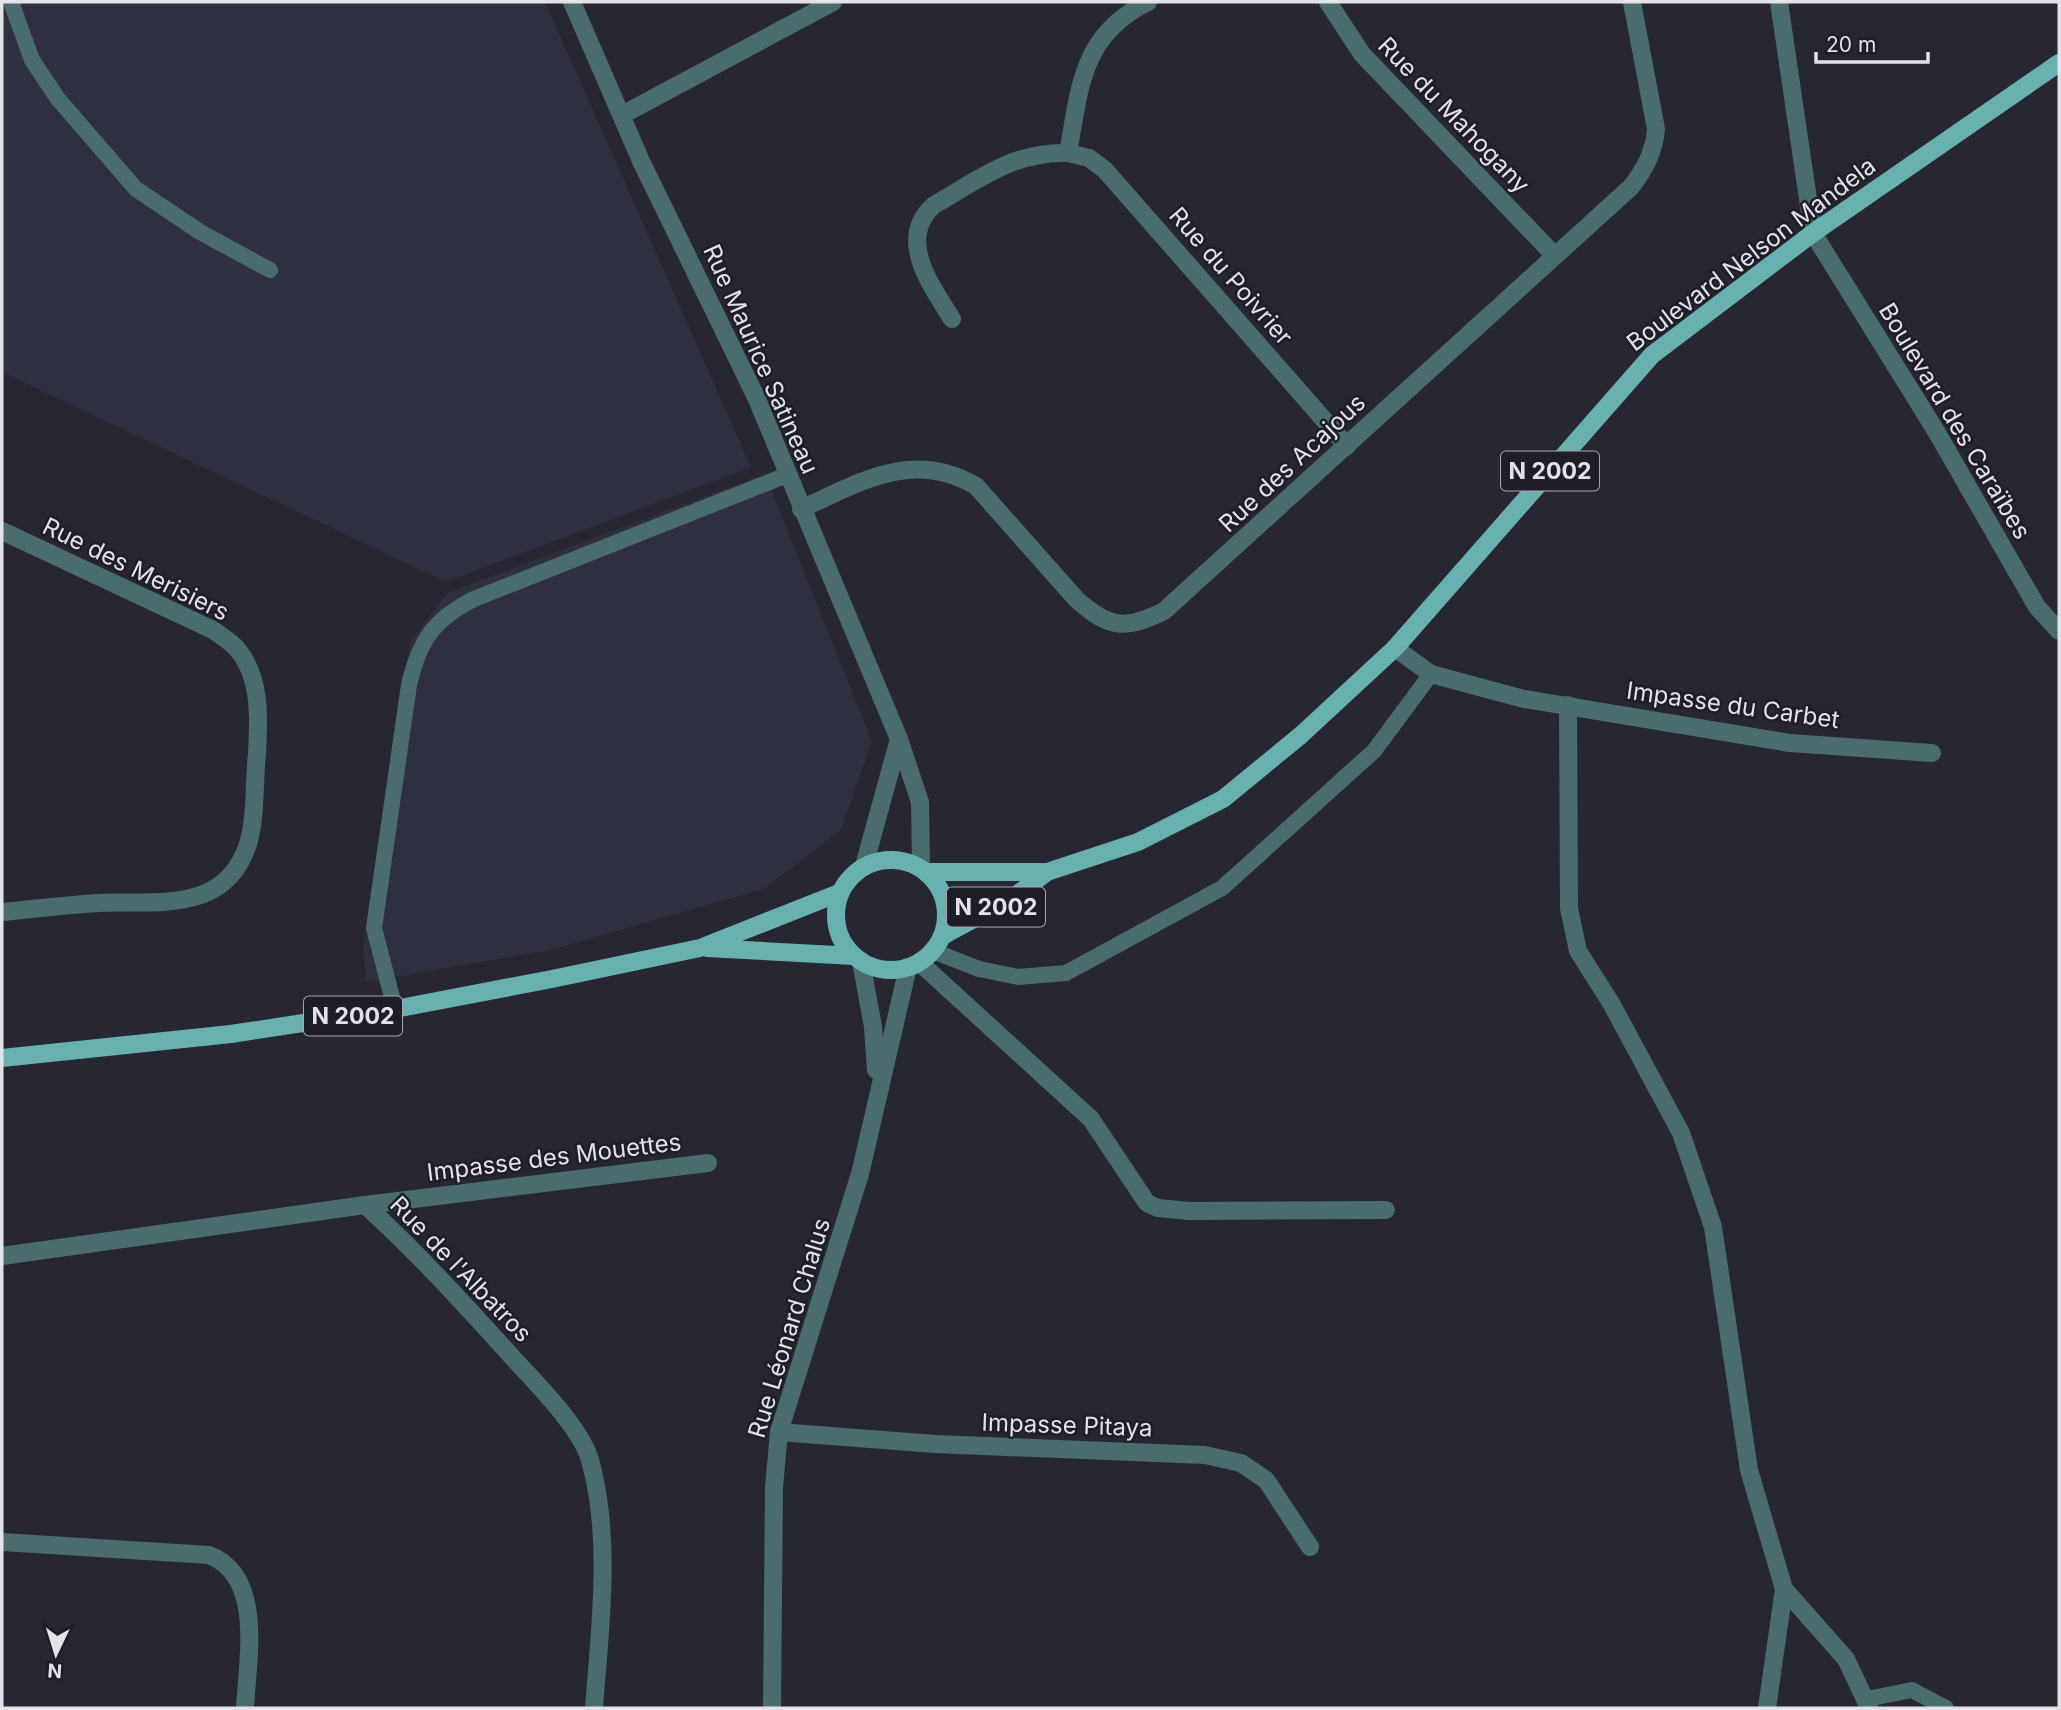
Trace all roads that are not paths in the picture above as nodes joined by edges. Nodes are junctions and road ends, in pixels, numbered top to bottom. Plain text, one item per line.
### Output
1 (11, 2) edge
2 (572, 2) edge
3 (833, 2) edge
4 (1148, 2) edge
5 (1328, 2) edge
6 (1632, 2) edge
7 (1785, 5) edge
8 (2059, 63) edge
9 (622, 115) junction
10 (1068, 153) junction
11 (1812, 233) junction
12 (1554, 256) junction
13 (270, 270) dead end
14 (952, 319) dead end
15 (1348, 446) junction
16 (787, 475) junction
17 (801, 509) junction
18 (2, 531) edge
19 (2059, 631) edge
20 (1395, 648) junction
21 (1431, 674) junction
22 (1568, 705) junction
23 (899, 739) junction
24 (1932, 753) dead end
25 (864, 866) junction
26 (924, 870) junction
27 (1047, 872) junction
28 (839, 893) junction
29 (2, 912) edge
30 (700, 948) junction
31 (926, 954) junction
32 (857, 958) junction
33 (395, 1009) junction
34 (2, 1058) edge
35 (878, 1091) junction
36 (708, 1163) dead end
37 (365, 1205) junction
38 (1386, 1210) dead end
39 (2, 1256) edge
40 (779, 1432) junction
41 (2, 1542) edge
42 (1310, 1547) dead end
43 (1784, 1589) junction
44 (1868, 1703) edge
45 (245, 1708) edge
46 (594, 1708) edge
47 (772, 1708) edge
48 (1767, 1708) edge
49 (1946, 1708) edge

1 - 13 lane
2 - 9 street, Rue Maurice Satineau
3 - 9 street
4 - 10 street
5 - 12 street, Rue du Mahogany
6 - 12 street, Rue des Acajous
7 - 11 street
8 - 11 main road, Boulevard Nelson Mandela / N 2002
9 - 16 street, Rue Maurice Satineau
10 - 14 street
10 - 15 street, Rue du Poivrier
11 - 19 street, Boulevard des Caraïbes
11 - 20 main road, Boulevard Nelson Mandela / N 2002
12 - 15 street, Rue des Acajous
15 - 17 street, Rue des Acajous
16 - 17 street, Rue Maurice Satineau
16 - 33 lane
17 - 23 street, Rue Maurice Satineau
18 - 29 street, Rue des Merisiers
20 - 21 street
20 - 27 main road, Boulevard Nelson Mandela / N 2002
21 - 22 street, Impasse du Carbet
21 - 31 lane
22 - 24 street, Impasse du Carbet
22 - 43 street
23 - 25 street
23 - 26 street, Rue Maurice Satineau
25 - 26 main road
25 - 28 main road
26 - 27 main road, Boulevard Nelson Mandela / N 2002
26 - 31 main road
27 - 31 main road, Boulevard Nelson Mandela / N 2002
28 - 30 main road, N 2002
28 - 32 main road
30 - 32 main road, N 2002
30 - 33 main road, N 2002
31 - 32 main road
31 - 35 street, Rue Léonard Chalus
31 - 38 street
32 - 35 street, Rue Léonard Chalus
33 - 34 main road, N 2002
35 - 40 street, Rue Léonard Chalus
36 - 37 street, Impasse des Mouettes
37 - 39 street, Rue de l'Albatros
37 - 46 street, Rue de l'Albatros
40 - 42 street, Impasse Pitaya
40 - 47 street, Rue Léonard Chalus
41 - 45 street
43 - 44 street
43 - 48 street
44 - 49 lane

